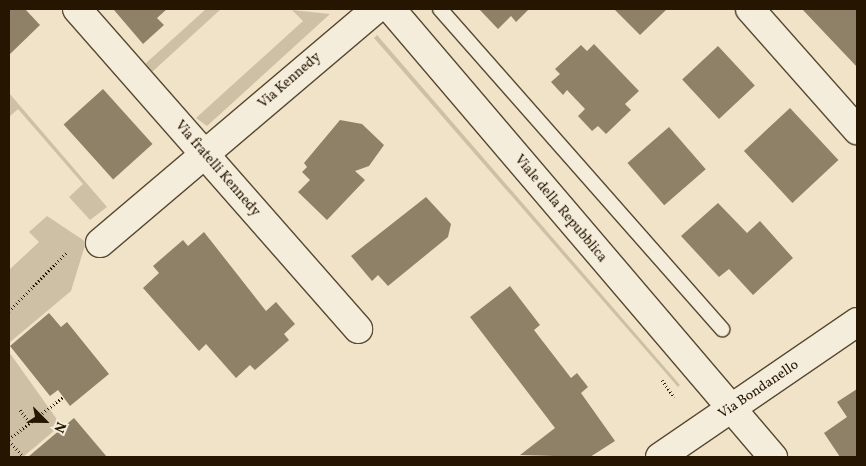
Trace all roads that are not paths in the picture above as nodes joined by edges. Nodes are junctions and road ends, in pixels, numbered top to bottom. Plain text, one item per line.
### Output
1 (76, 9) edge
2 (376, 9) edge
3 (391, 9) edge
4 (440, 9) edge
5 (750, 9) edge
6 (857, 130) edge
7 (205, 155) junction
8 (100, 243) dead end
9 (857, 322) edge
10 (358, 329) dead end
11 (722, 329) dead end
12 (729, 410) junction
13 (660, 457) edge
14 (773, 457) edge

1 - 7 street, Via fratelli Kennedy
2 - 7 street, Via Kennedy
3 - 12 street, Viale della Repubblica
4 - 11 lane
5 - 6 street
7 - 8 street, Via Kennedy
7 - 10 street, Via fratelli Kennedy
9 - 12 street, Via Bondanello
12 - 13 street, Via Bondanello
12 - 14 street, Viale della Repubblica

